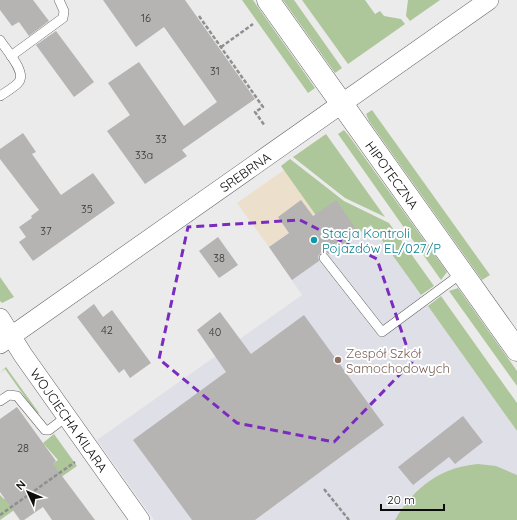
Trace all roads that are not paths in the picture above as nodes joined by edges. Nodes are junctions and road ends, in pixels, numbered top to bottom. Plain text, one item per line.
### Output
1 (59, 0) edge
2 (268, 0) edge
3 (489, 0) edge
4 (0, 40) edge
5 (11, 56) junction
6 (0, 96) edge
7 (342, 104) junction
8 (324, 258) dead end
9 (462, 273) junction
10 (0, 318) edge
11 (5, 340) edge
12 (517, 350) edge
13 (0, 401) edge
14 (66, 416) junction
15 (140, 520) edge

1 - 5 lane
2 - 7 street, HIPOTECZNA
3 - 7 street, SREBRNA
4 - 5 lane
5 - 6 lane
7 - 9 street, HIPOTECZNA
7 - 11 street, SREBRNA
8 - 9 lane
9 - 12 street, HIPOTECZNA
10 - 11 street, WOJCIECHA KILARA
11 - 14 street, WOJCIECHA KILARA
13 - 14 lane
14 - 15 street, WOJCIECHA KILARA

